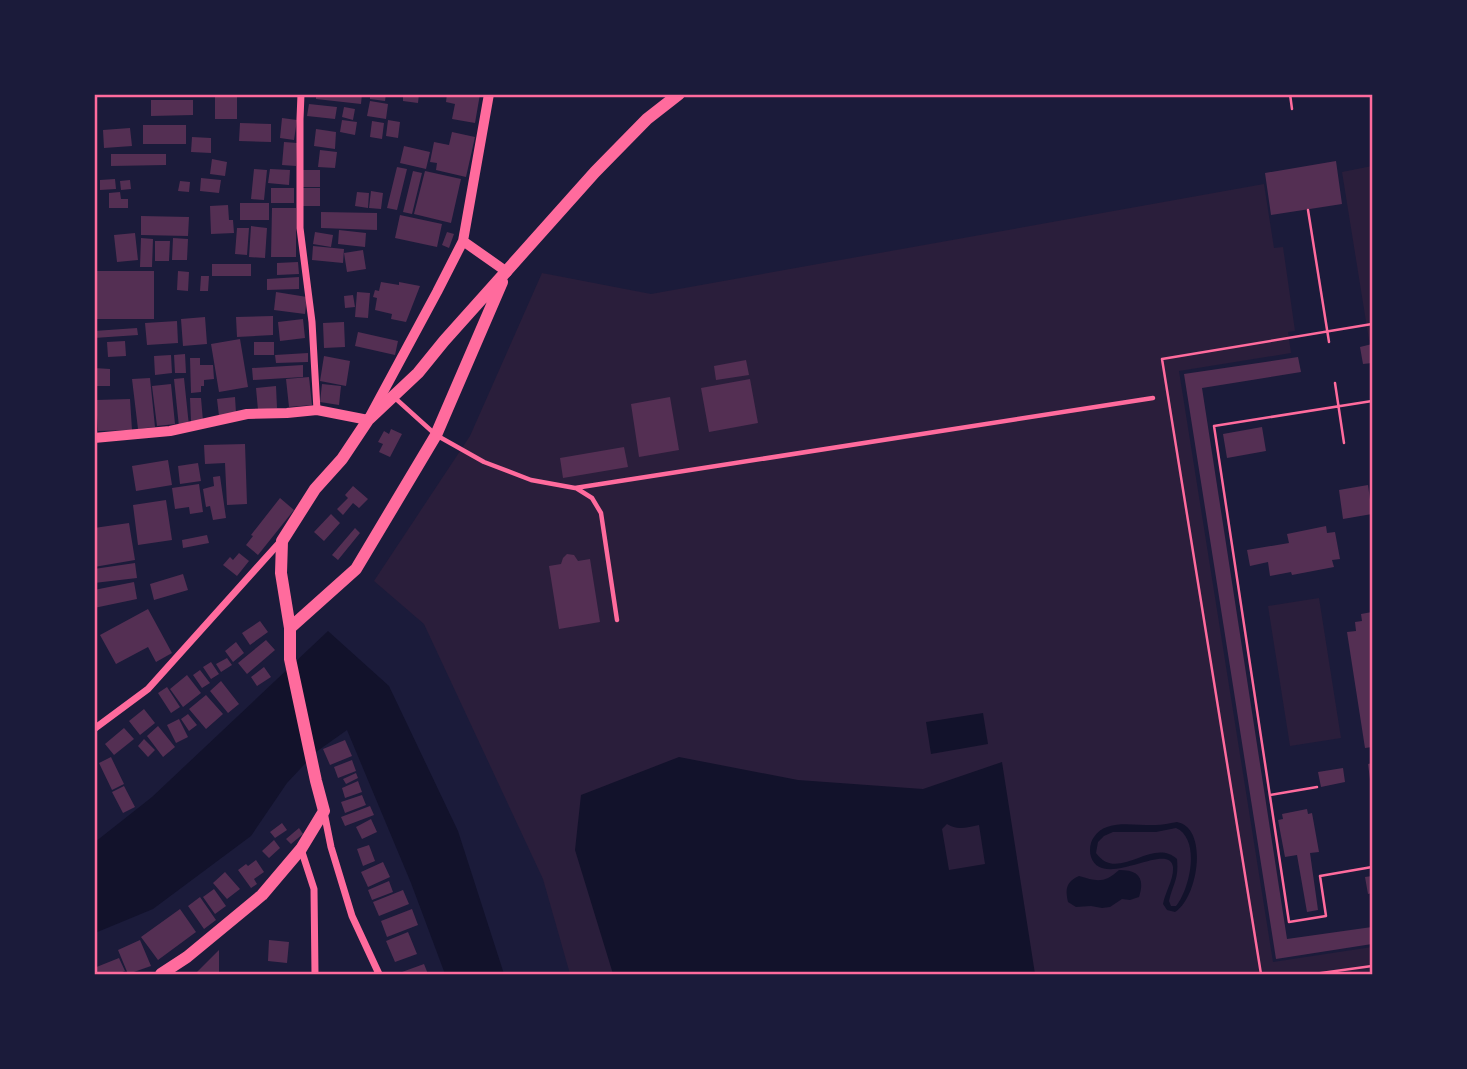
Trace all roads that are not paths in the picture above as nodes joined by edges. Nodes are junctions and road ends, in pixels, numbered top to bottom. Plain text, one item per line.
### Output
1 (301, 94) edge
2 (489, 94) edge
3 (679, 94) edge
4 (463, 241) junction
5 (507, 272) junction
6 (394, 396) junction
7 (1153, 398) dead end
8 (317, 410) junction
9 (368, 420) junction
10 (436, 435) junction
11 (94, 438) edge
12 (575, 488) junction
13 (282, 541) junction
14 (617, 620) dead end
15 (290, 628) junction
16 (94, 729) edge
17 (324, 811) junction
18 (301, 849) junction
19 (161, 975) edge
20 (315, 975) edge
21 (379, 975) edge

1 - 8 street
2 - 4 street
3 - 5 main road
4 - 5 street
4 - 9 street
5 - 6 main road
5 - 10 main road
6 - 9 main road
6 - 10 lane
7 - 12 lane
8 - 9 street
8 - 11 street
9 - 13 main road
10 - 12 lane
10 - 15 main road
12 - 14 lane
13 - 15 main road
13 - 16 street
15 - 17 main road
17 - 18 main road
17 - 21 street
18 - 19 main road
18 - 20 street

